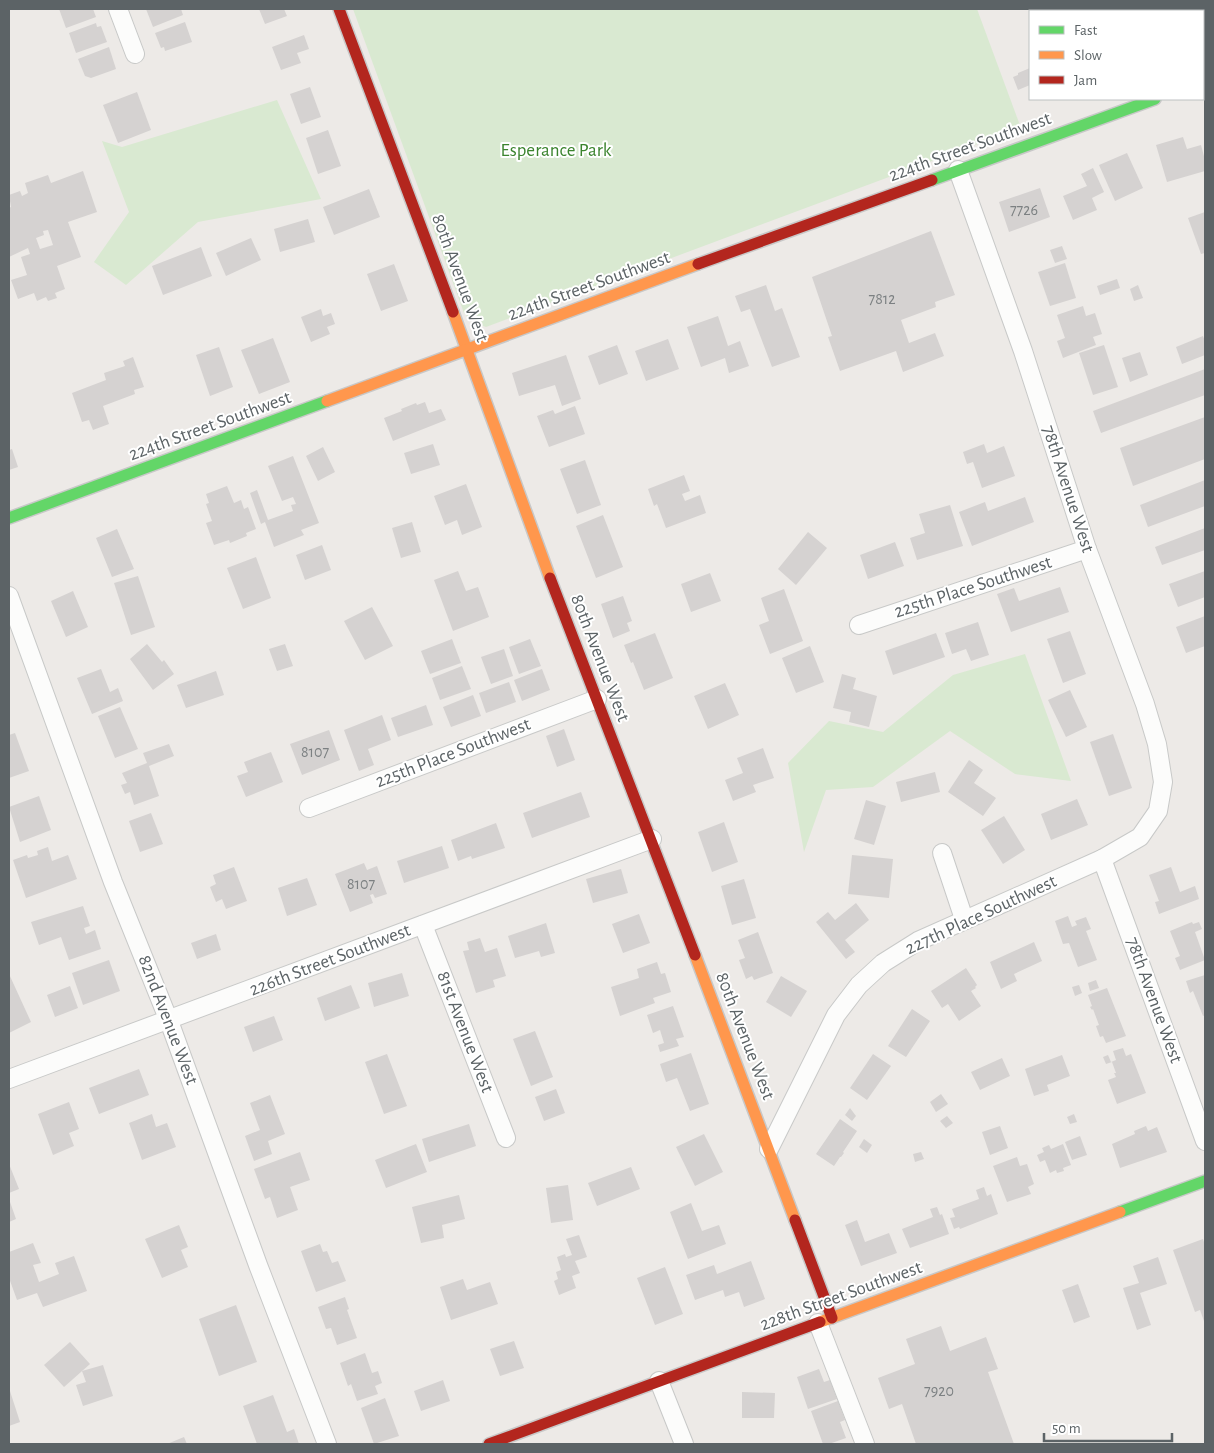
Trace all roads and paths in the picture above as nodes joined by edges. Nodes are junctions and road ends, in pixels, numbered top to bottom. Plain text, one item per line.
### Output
1 (118, 9) edge
2 (340, 9) edge
3 (135, 54) dead end
4 (1152, 100) edge
5 (958, 170) junction
6 (467, 349) junction
7 (9, 518) edge
8 (1087, 549) junction
9 (9, 596) edge
10 (859, 625) dead end
11 (597, 699) junction
12 (309, 808) dead end
13 (1158, 811) joint
14 (652, 840) junction
15 (942, 854) dead end
16 (1102, 859) junction
17 (964, 919) junction
18 (423, 925) junction
19 (169, 1021) junction
20 (9, 1079) edge
21 (506, 1138) dead end
22 (1205, 1141) edge
23 (769, 1149) junction
24 (1205, 1181) edge
25 (825, 1321) junction
26 (659, 1381) junction
27 (326, 1444) edge
28 (489, 1444) edge
29 (684, 1444) edge
30 (865, 1444) edge

1 - 3 street
2 - 6 street, 80th Avenue West
4 - 5 street, 224th Street Southwest
5 - 6 street, 224th Street Southwest
5 - 8 street, 78th Avenue West
6 - 7 street, 224th Street Southwest
6 - 11 street, 80th Avenue West
8 - 10 street, 225th Place Southwest
8 - 13 street, 78th Avenue West
9 - 19 street, 82nd Avenue West
11 - 12 street, 225th Place Southwest
11 - 14 street, 80th Avenue West
13 - 16 street, 227th Place Southwest
14 - 18 street, 226th Street Southwest
14 - 23 street, 80th Avenue West
15 - 17 street
16 - 17 street, 227th Place Southwest
16 - 22 street, 78th Avenue West
17 - 23 street, 227th Place Southwest
18 - 19 street, 226th Street Southwest
18 - 21 street, 81st Avenue West
19 - 20 street, 226th Street Southwest
19 - 27 street, 82nd Avenue West
23 - 25 street, 80th Avenue West
24 - 25 street, 228th Street Southwest
25 - 26 street, 228th Street Southwest
25 - 30 street
26 - 28 street, 228th Street Southwest
26 - 29 street

